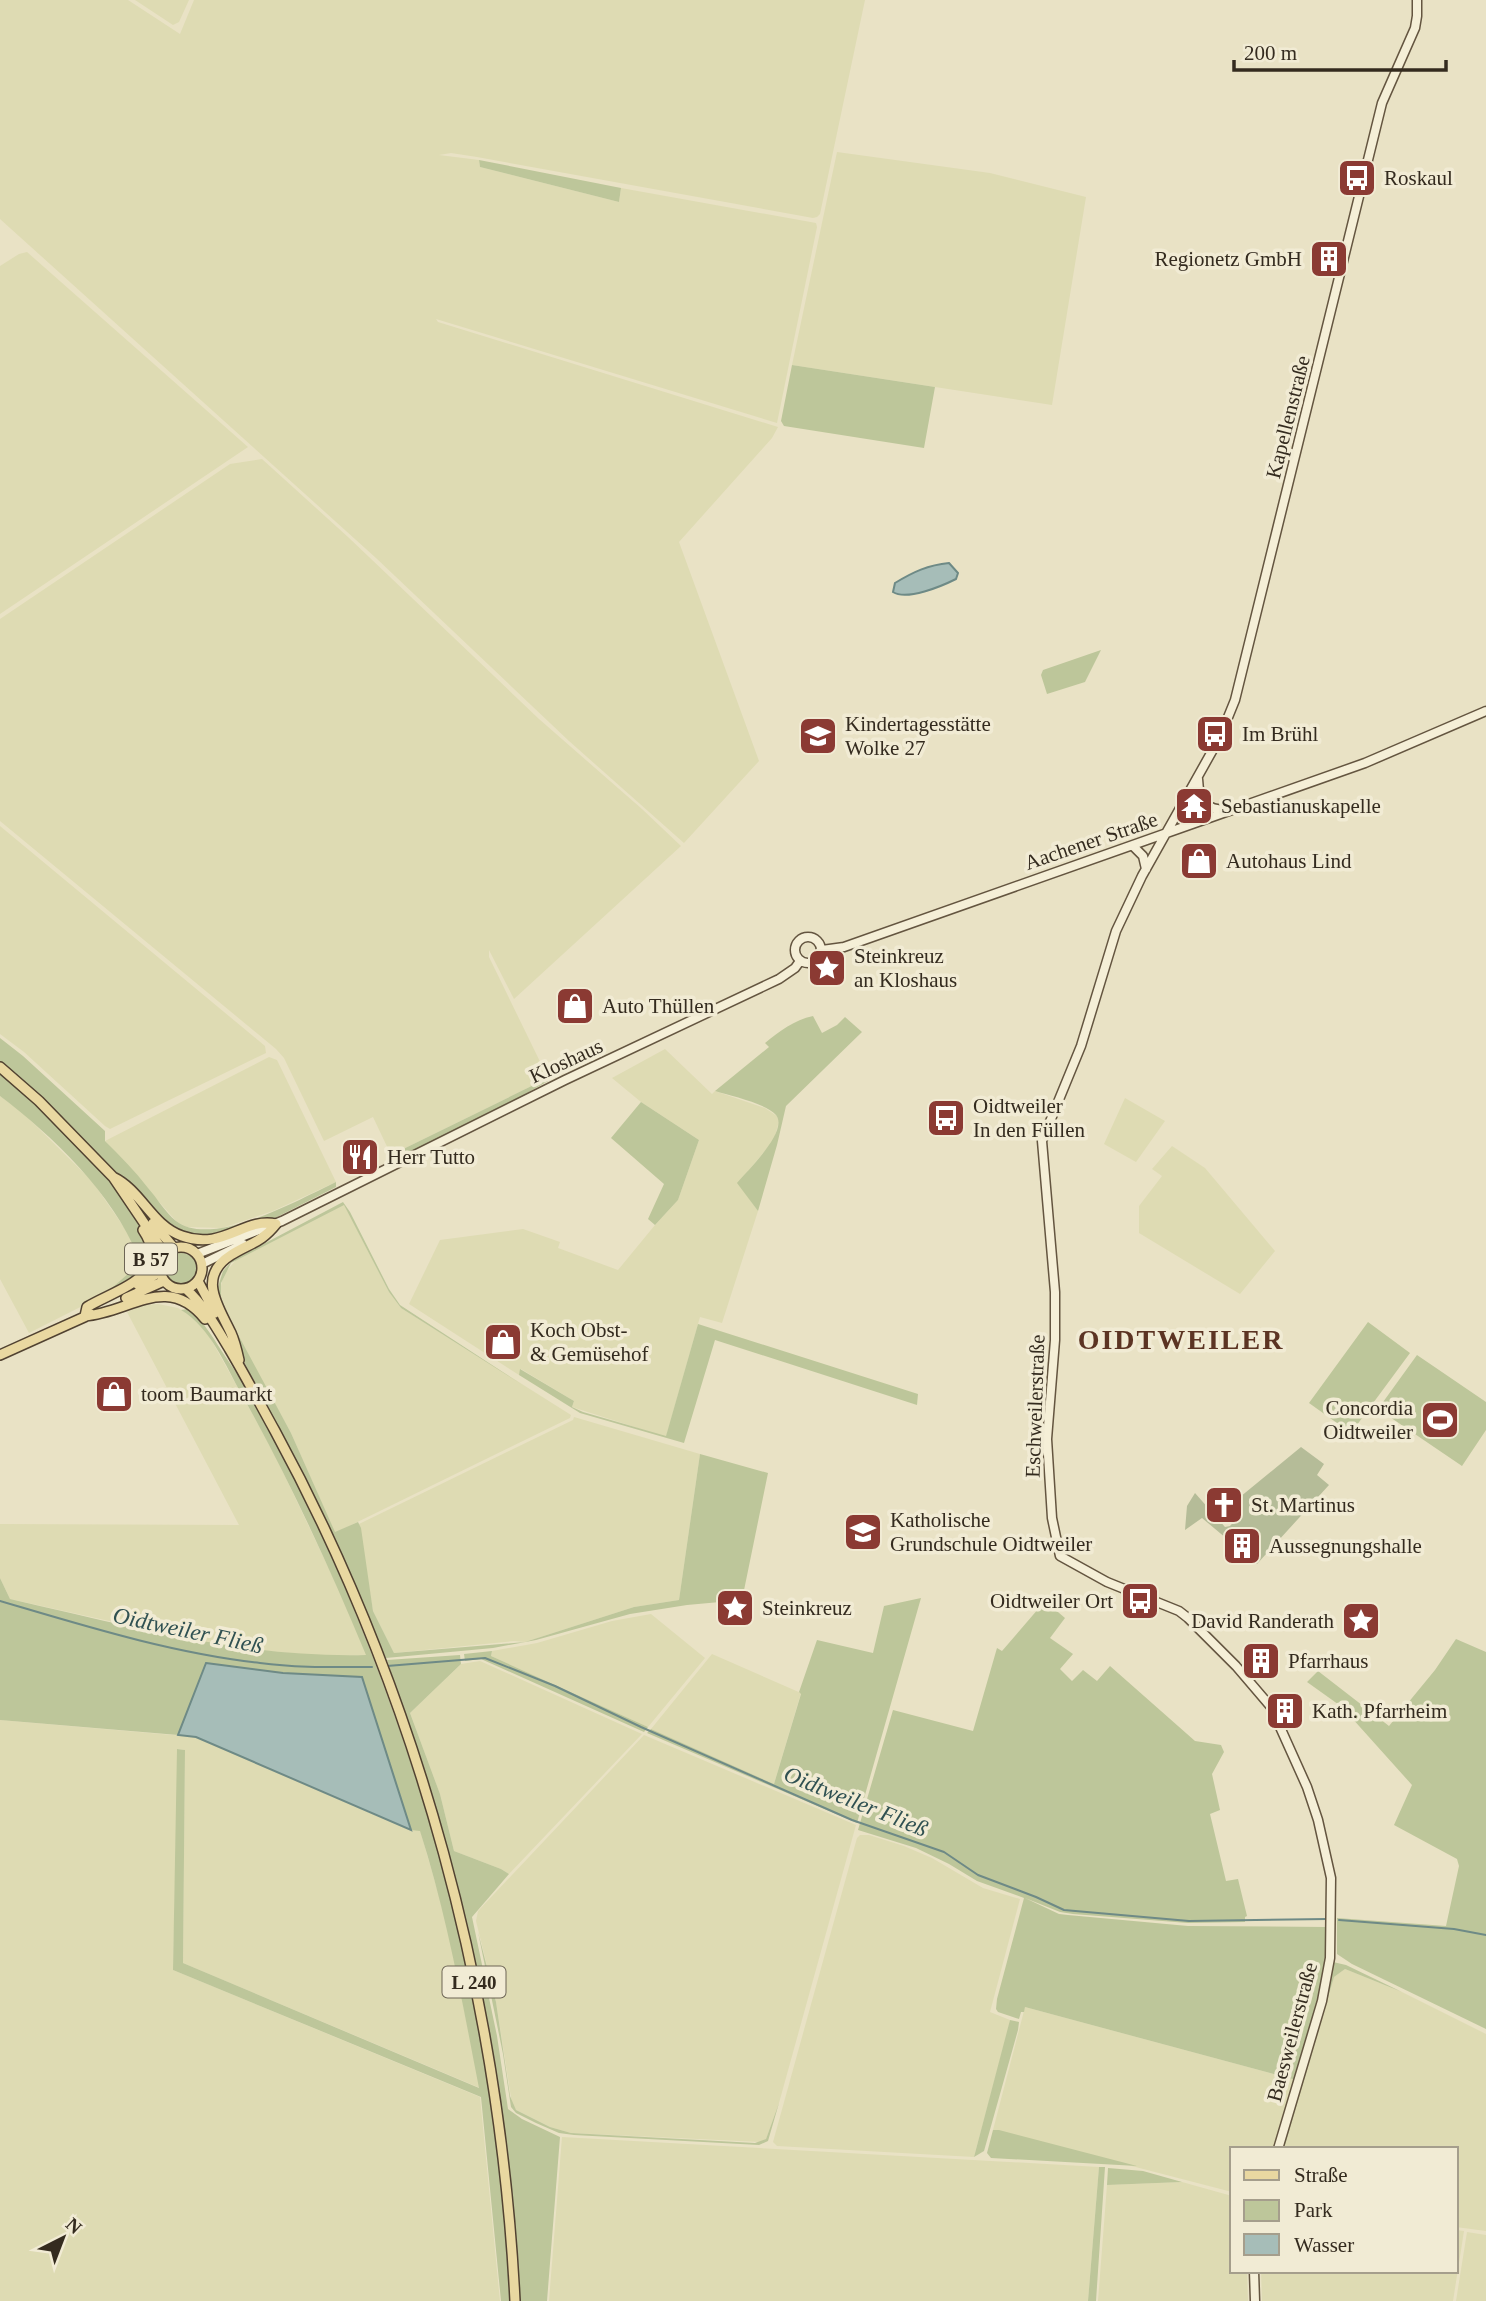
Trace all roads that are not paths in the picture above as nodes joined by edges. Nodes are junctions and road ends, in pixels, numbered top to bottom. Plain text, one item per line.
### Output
1 (1417, 0) edge
2 (1486, 711) edge
3 (1198, 776) junction
4 (1233, 810) junction
5 (1167, 833) junction
6 (1133, 846) junction
7 (1146, 870) junction
8 (821, 950) junction
9 (798, 965) junction
10 (0, 1068) edge
11 (113, 1177) junction
12 (123, 1190) junction
13 (276, 1224) junction
14 (174, 1248) junction
15 (165, 1254) junction
16 (197, 1254) junction
17 (202, 1264) junction
18 (162, 1277) junction
19 (198, 1282) junction
20 (186, 1289) junction
21 (85, 1316) junction
22 (0, 1355) edge
23 (239, 1366) junction
24 (1332, 1923) joint
25 (1279, 2147) edge
26 (1254, 2273) edge
27 (515, 2301) edge
28 (1255, 2301) edge

1 - 3 street, Kapellenstraße
2 - 4 street, Aachener Straße
3 - 4 street
3 - 5 street, Kapellenstraße
4 - 5 street, Aachener Straße
5 - 6 street, Aachener Straße
5 - 7 street, Eschweilerstraße
6 - 7 street
6 - 8 street, Aachener Straße
7 - 24 street, Eschweilerstraße
8 - 9 street
8 - 9 street
9 - 13 street, Kloshaus
10 - 11 main road, B 57
11 - 12 main road, B 57
11 - 13 main road
11 - 21 main road, B 57
12 - 14 main road, B 57
12 - 15 main road, B 57
13 - 16 street
13 - 17 street
13 - 23 main road
14 - 15 main road, B 57
14 - 16 main road, B 57
15 - 18 main road, B 57
16 - 17 main road, B 57
17 - 19 main road, B 57
18 - 20 main road, B 57
18 - 21 main road, B 57
19 - 20 main road, B 57
19 - 23 main road, L 240
20 - 23 main road, L 240
21 - 22 main road, B 57
21 - 23 main road
23 - 27 main road, L 240
24 - 25 street, Baesweilerstraße
26 - 28 street

